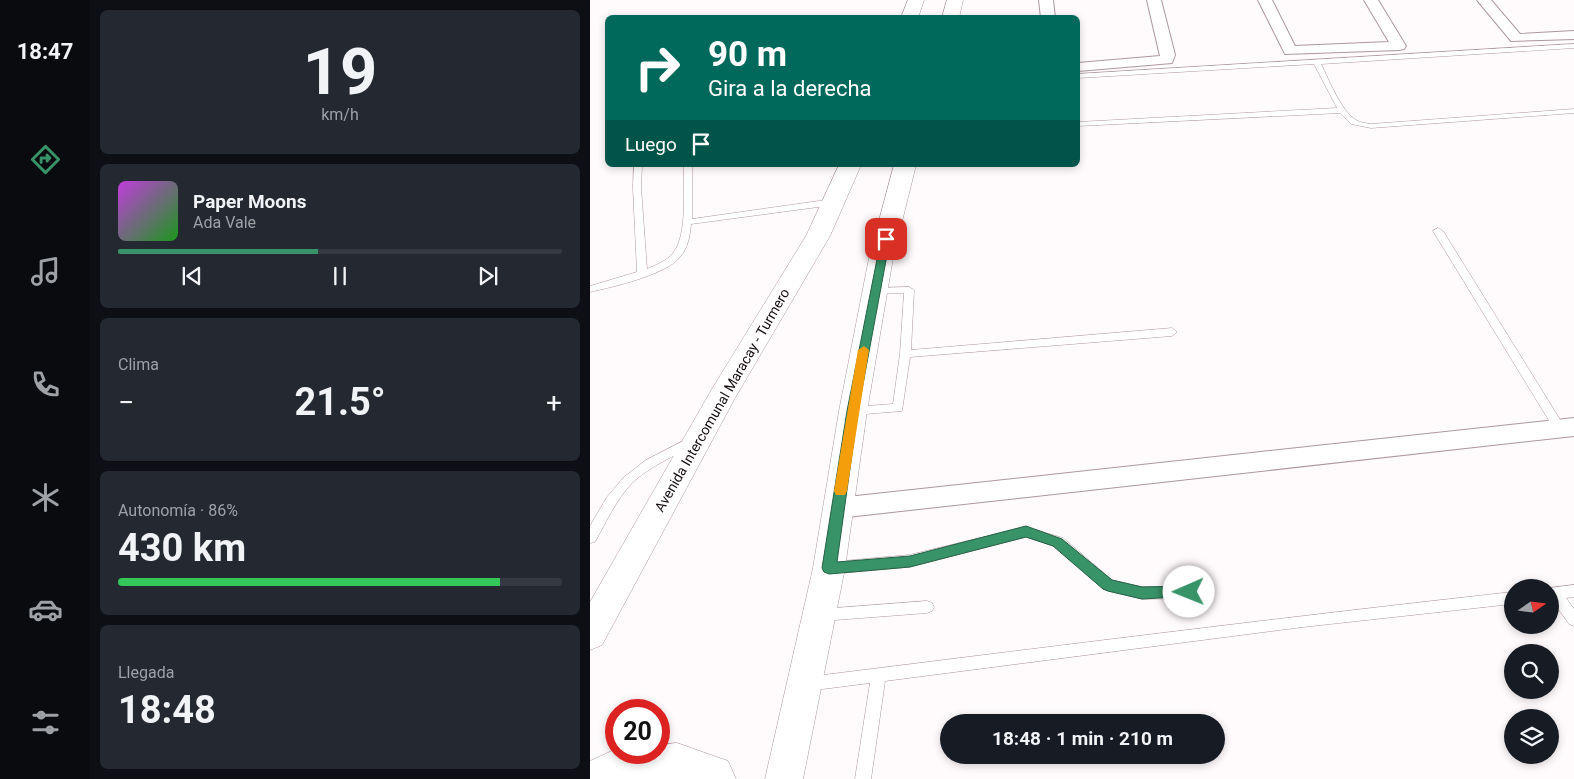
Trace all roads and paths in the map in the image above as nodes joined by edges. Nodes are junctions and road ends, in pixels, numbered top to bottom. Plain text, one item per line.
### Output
1 (916, 0) edge
2 (955, 0) edge
3 (1046, 0) edge
4 (1154, 0) edge
5 (1265, 0) edge
6 (1371, 0) edge
7 (1484, 0) edge
8 (910, 15) edge
9 (951, 15) edge
10 (1048, 15) edge
11 (1574, 35) edge
12 (1574, 46) edge
13 (1316, 61) junction
14 (1080, 67) edge
15 (1080, 76) edge
16 (1342, 110) junction
17 (1574, 111) edge
18 (1080, 124) edge
19 (638, 167) edge
20 (688, 167) edge
21 (849, 167) edge
22 (904, 167) edge
23 (833, 202) junction
24 (687, 222) junction
25 (1438, 231) dead end
26 (642, 274) junction
27 (590, 289) edge
28 (875, 291) junction
29 (1172, 332) dead end
30 (905, 354) junction
31 (853, 411) junction
32 (1567, 428) edge
33 (698, 438) junction
34 (838, 508) junction
35 (590, 538) edge
36 (829, 568) junction
37 (1574, 590) edge
38 (1205, 592) dead end
39 (1559, 592) edge
40 (1504, 599) edge
41 (1559, 601) edge
42 (927, 607) dead end
43 (818, 616) junction
44 (1574, 620) edge
45 (590, 634) edge
46 (879, 674) junction
47 (805, 684) junction
48 (596, 779) edge
49 (717, 779) edge
50 (784, 779) edge
51 (863, 779) edge

1 - 8 main road
2 - 9 main road
3 - 10 street
4 - 14 street
5 - 6 street
7 - 11 street
12 - 13 lane
13 - 15 lane
13 - 16 lane
16 - 17 lane
16 - 18 lane
19 - 26 lane
20 - 24 lane
21 - 23 main road, Avenida Intercomunal Maracay - Turmero
22 - 28 main road
23 - 24 lane
23 - 33 main road, Avenida Intercomunal Maracay - Turmero
24 - 26 lane
25 - 32 lane
26 - 27 lane
28 - 30 lane
28 - 31 main road
29 - 30 lane
30 - 31 lane
31 - 34 main road
32 - 34 street
33 - 35 lane
33 - 45 main road, Avenida Intercomunal Maracay - Turmero
34 - 36 main road
36 - 38 lane
36 - 43 main road
37 - 39 lane
40 - 46 lane
41 - 44 lane
42 - 43 lane
43 - 47 main road
46 - 47 lane
46 - 51 lane
47 - 50 main road
48 - 49 main road

